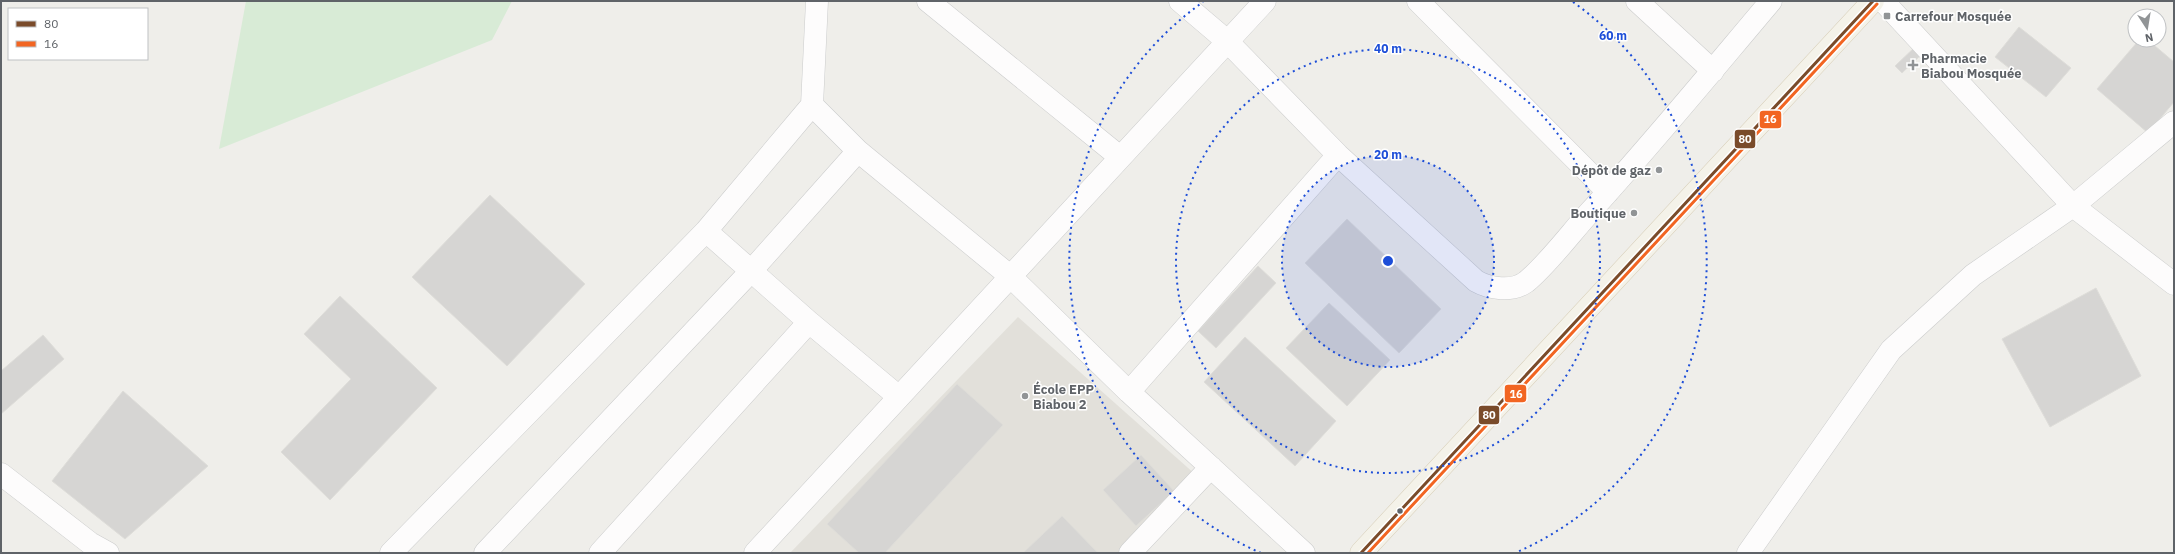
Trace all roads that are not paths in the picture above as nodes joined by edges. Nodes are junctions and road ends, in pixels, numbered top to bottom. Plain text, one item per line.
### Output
1 (817, 1) edge
2 (928, 1) edge
3 (1180, 1) edge
4 (1265, 1) edge
5 (1418, 1) edge
6 (1637, 1) edge
7 (1771, 1) edge
8 (1873, 1) edge
9 (1883, 1) edge
10 (1227, 41) junction
11 (1713, 71) junction
12 (812, 105) junction
13 (2174, 122) edge
14 (858, 150) junction
15 (1338, 155) junction
16 (1120, 157) junction
17 (1608, 192) junction
18 (2073, 206) junction
19 (706, 231) junction
20 (752, 270) junction
21 (1010, 276) junction
22 (2174, 284) edge
23 (809, 322) junction
24 (1129, 392) junction
25 (899, 397) junction
26 (1211, 467) junction
27 (1, 474) edge
28 (108, 553) edge
29 (391, 553) edge
30 (485, 553) edge
31 (600, 553) edge
32 (755, 553) edge
33 (1130, 553) edge
34 (1304, 553) edge
35 (1361, 553) edge
36 (1748, 553) edge

1 - 12 street
2 - 16 street
3 - 10 street
4 - 10 street
5 - 17 street
6 - 11 street
7 - 11 street
8 - 35 main road
9 - 18 street
10 - 15 street
10 - 16 street
11 - 17 street
12 - 14 street
12 - 19 street
13 - 18 street
14 - 20 street
14 - 21 street
15 - 17 street
15 - 24 street
16 - 21 street
18 - 22 street
18 - 36 street
19 - 20 street
19 - 29 street
20 - 23 street
20 - 30 street
21 - 24 street
21 - 25 street
23 - 25 street
23 - 31 street
24 - 26 street
25 - 32 street
26 - 33 street
26 - 34 street
27 - 28 street

